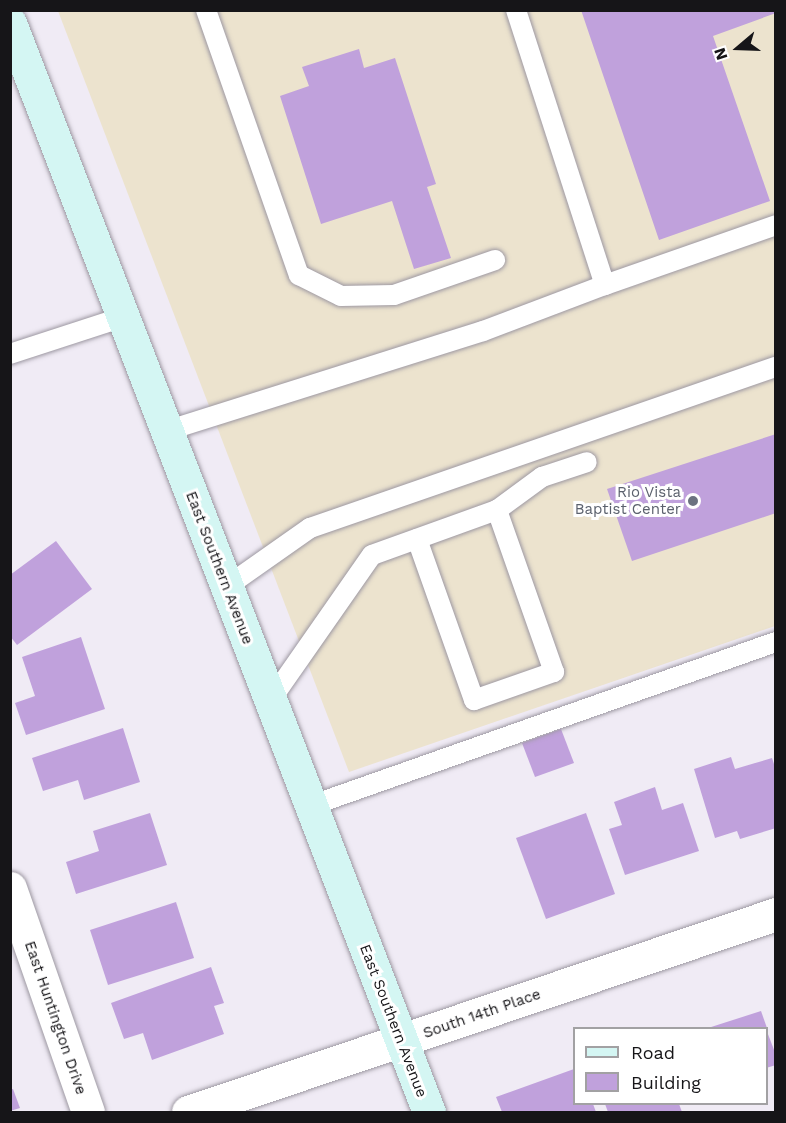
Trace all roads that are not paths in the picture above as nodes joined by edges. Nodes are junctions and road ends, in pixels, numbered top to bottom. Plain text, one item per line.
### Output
1 (206, 10) edge
2 (516, 10) edge
3 (10, 23) edge
4 (776, 225) edge
5 (495, 260) dead end
6 (605, 285) junction
7 (123, 317) junction
8 (10, 354) edge
9 (776, 366) edge
10 (166, 431) junction
11 (587, 462) dead end
12 (496, 510) junction
13 (417, 539) junction
14 (226, 587) junction
15 (776, 642) edge
16 (270, 701) junction
17 (310, 806) junction
18 (10, 888) edge
19 (776, 914) edge
20 (400, 1041) junction
21 (88, 1113) edge
22 (188, 1113) edge
23 (429, 1113) edge

1 - 5 lane
2 - 6 lane
3 - 7 main road, East Southern Avenue
4 - 6 lane
6 - 10 lane
7 - 8 lane
7 - 10 main road, East Southern Avenue
9 - 14 lane
10 - 14 main road, East Southern Avenue
11 - 12 lane
12 - 13 lane
12 - 13 lane
13 - 16 lane
14 - 16 main road, East Southern Avenue
15 - 17 lane
16 - 17 main road, East Southern Avenue
17 - 20 main road, East Southern Avenue
18 - 21 street, East Huntington Drive
19 - 20 street, South 14th Place
20 - 22 street, South 14th Place
20 - 23 main road, East Southern Avenue

